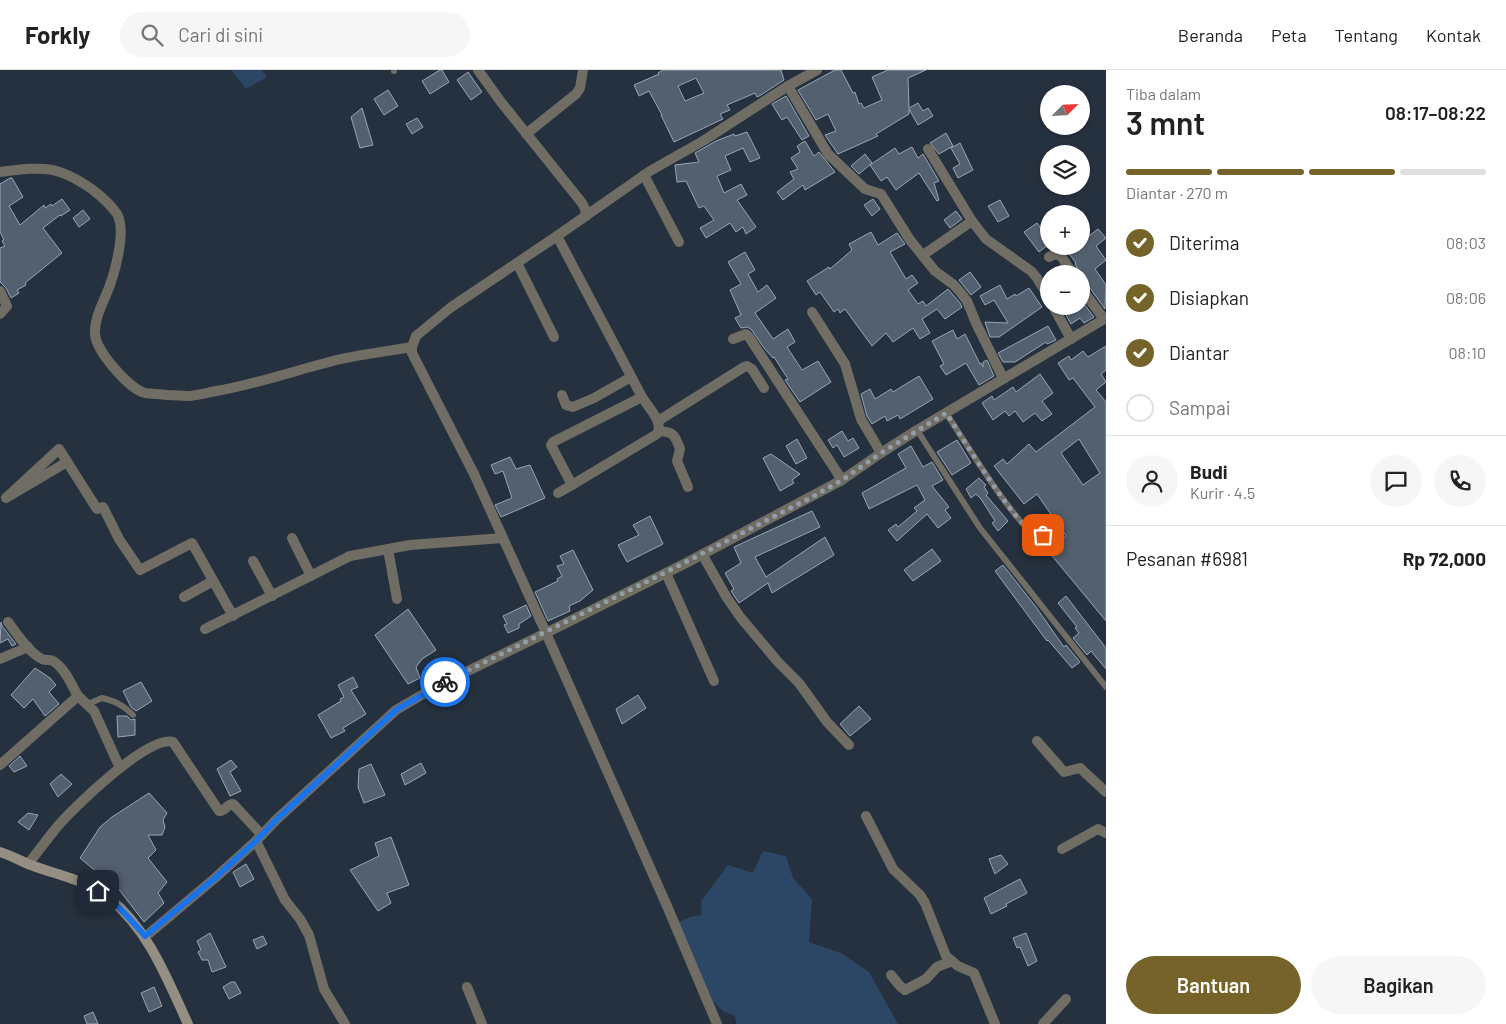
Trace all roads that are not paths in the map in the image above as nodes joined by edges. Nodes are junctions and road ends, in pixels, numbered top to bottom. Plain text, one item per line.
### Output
1 (478, 70) edge
2 (583, 70) edge
3 (817, 70) edge
4 (788, 86) junction
5 (526, 134) junction
6 (928, 149) dead end
7 (0, 172) edge
8 (644, 175) junction
9 (586, 216) junction
10 (972, 221) junction
11 (557, 236) junction
12 (679, 242) dead end
13 (923, 254) junction
14 (1049, 257) dead end
15 (517, 263) junction
16 (1067, 265) edge
17 (1040, 282) edge
18 (0, 291) edge
19 (1090, 299) edge
20 (812, 312) dead end
21 (0, 314) edge
22 (1058, 315) edge
23 (1105, 318) edge
24 (554, 337) dead end
25 (732, 339) dead end
26 (1071, 339) junction
27 (412, 347) junction
28 (631, 377) junction
29 (1003, 378) junction
30 (764, 388) dead end
31 (562, 395) dead end
32 (642, 397) junction
33 (946, 413) junction
34 (658, 426) junction
35 (917, 430) junction
36 (881, 453) junction
37 (67, 462) junction
38 (842, 480) junction
39 (572, 485) junction
40 (688, 487) dead end
41 (558, 493) dead end
42 (1050, 532) dead end
43 (292, 538) dead end
44 (503, 538) junction
45 (388, 549) junction
46 (702, 554) junction
47 (253, 561) dead end
48 (666, 573) junction
49 (311, 576) junction
50 (213, 581) junction
51 (272, 596) junction
52 (184, 597) dead end
53 (397, 598) dead end
54 (233, 616) junction
55 (8, 622) dead end
56 (205, 630) dead end
57 (546, 633) junction
58 (28, 647) junction
59 (0, 659) edge
60 (714, 681) dead end
61 (1106, 687) edge
62 (78, 696) junction
63 (88, 704) junction
64 (133, 715) dead end
65 (1038, 741) dead end
66 (849, 745) dead end
67 (0, 765) edge
68 (120, 768) junction
69 (1106, 792) edge
70 (866, 816) dead end
71 (1106, 833) edge
72 (259, 838) junction
73 (1062, 849) dead end
74 (0, 852) edge
75 (28, 864) junction
76 (145, 936) junction
77 (952, 961) junction
78 (891, 975) dead end
79 (467, 987) dead end
80 (1066, 999) dead end
81 (188, 1024) edge
82 (345, 1024) edge
83 (482, 1024) edge
84 (717, 1024) edge
85 (995, 1024) edge
86 (1043, 1024) edge

1 - 5 street
2 - 5 street
3 - 4 street
4 - 8 street
4 - 13 street
5 - 9 street
6 - 10 street
7 - 27 street
8 - 9 street
8 - 12 street
9 - 11 street
10 - 13 street
10 - 17 street
11 - 15 street
11 - 28 street
13 - 29 street
14 - 16 street
15 - 24 street
15 - 27 street
18 - 21 street
19 - 23 street
20 - 36 street
22 - 26 street
23 - 26 street
25 - 38 street
26 - 29 street
27 - 44 street
28 - 31 street
28 - 32 street
29 - 33 street
30 - 34 street
32 - 34 street
32 - 39 street
33 - 35 street
33 - 42 lane
34 - 39 street
34 - 40 street
35 - 36 street
35 - 61 lane
36 - 38 street
37 - 37 street
37 - 50 street
38 - 46 street
39 - 41 street
43 - 49 street
44 - 45 street
44 - 57 street
45 - 49 street
45 - 53 street
46 - 48 street
46 - 66 street
47 - 51 street
48 - 57 street
48 - 60 street
49 - 51 street
50 - 52 street
50 - 54 street
51 - 54 street
54 - 56 street
55 - 58 street
57 - 72 street
57 - 84 street
58 - 59 street
58 - 62 street
62 - 63 street
62 - 67 street
63 - 64 lane
63 - 68 street
65 - 69 street
68 - 72 street
68 - 75 street
70 - 77 street
71 - 73 street
72 - 76 street
72 - 82 street
74 - 75 main road
75 - 76 main road
76 - 81 main road
77 - 78 street
77 - 85 street
79 - 83 street
80 - 86 street

